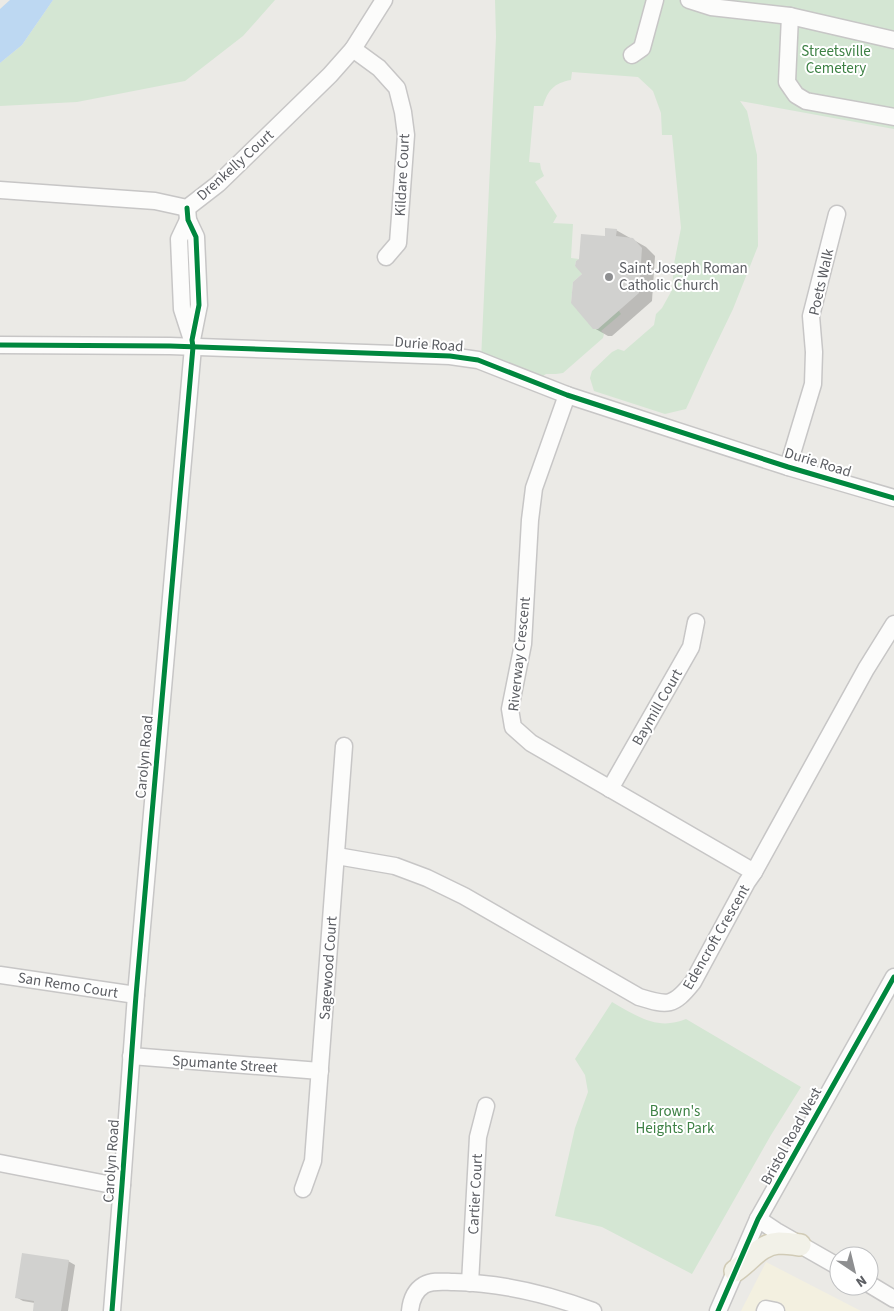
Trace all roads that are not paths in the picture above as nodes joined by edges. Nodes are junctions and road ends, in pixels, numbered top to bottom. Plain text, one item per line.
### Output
1 (384, 0) edge
2 (655, 0) edge
3 (689, 0) edge
4 (790, 16) junction
5 (894, 40) edge
6 (353, 49) junction
7 (632, 55) dead end
8 (894, 117) edge
9 (0, 190) edge
10 (188, 214) junction
11 (837, 214) dead end
12 (386, 257) dead end
13 (192, 343) junction
14 (0, 345) edge
15 (567, 395) junction
16 (788, 467) junction
17 (894, 498) edge
18 (696, 622) dead end
19 (894, 624) edge
20 (344, 746) dead end
21 (610, 789) junction
22 (337, 856) junction
23 (754, 872) junction
24 (0, 974) edge
25 (894, 977) edge
26 (136, 995) junction
27 (131, 1056) junction
28 (320, 1071) junction
29 (486, 1106) dead end
30 (0, 1162) edge
31 (122, 1185) junction
32 (303, 1189) dead end
33 (758, 1219) junction
34 (800, 1245) junction
35 (829, 1261) edge
36 (735, 1271) junction
37 (470, 1282) junction
38 (879, 1290) edge
39 (894, 1298) edge
40 (112, 1311) edge
41 (410, 1311) edge
42 (594, 1311) edge
43 (718, 1311) edge
44 (765, 1311) edge
45 (776, 1311) edge

1 - 6 street, Drenkelly Court
2 - 7 street
3 - 4 street
4 - 5 street
4 - 8 street
6 - 10 street, Drenkelly Court
6 - 12 street, Kildare Court
9 - 10 street, Drenkelly Court
10 - 13 street, Carolyn Road
11 - 16 street, Poets Walk
13 - 14 street, Durie Road
13 - 15 street, Durie Road
13 - 26 street, Carolyn Road
15 - 16 street, Durie Road
15 - 21 street, Riverway Crescent
16 - 17 street, Durie Road
18 - 21 street, Baymill Court
19 - 23 street, Edencroft Crescent
20 - 22 street, Sagewood Court
21 - 23 street, Riverway Crescent
22 - 23 street, Edencroft Crescent
22 - 28 street, Sagewood Court
24 - 26 street, San Remo Court
25 - 33 street, Bristol Road West
26 - 27 street, Carolyn Road
27 - 28 street, Spumante Street
27 - 31 street, Carolyn Road
28 - 32 street, Sagewood Court
29 - 37 street, Cartier Court
30 - 31 street
31 - 40 street, Carolyn Road
33 - 34 street
33 - 36 street, Bristol Road West
34 - 35 street
34 - 36 main road
36 - 43 street, Bristol Road West
37 - 41 street
37 - 42 street
38 - 39 street
44 - 45 street

